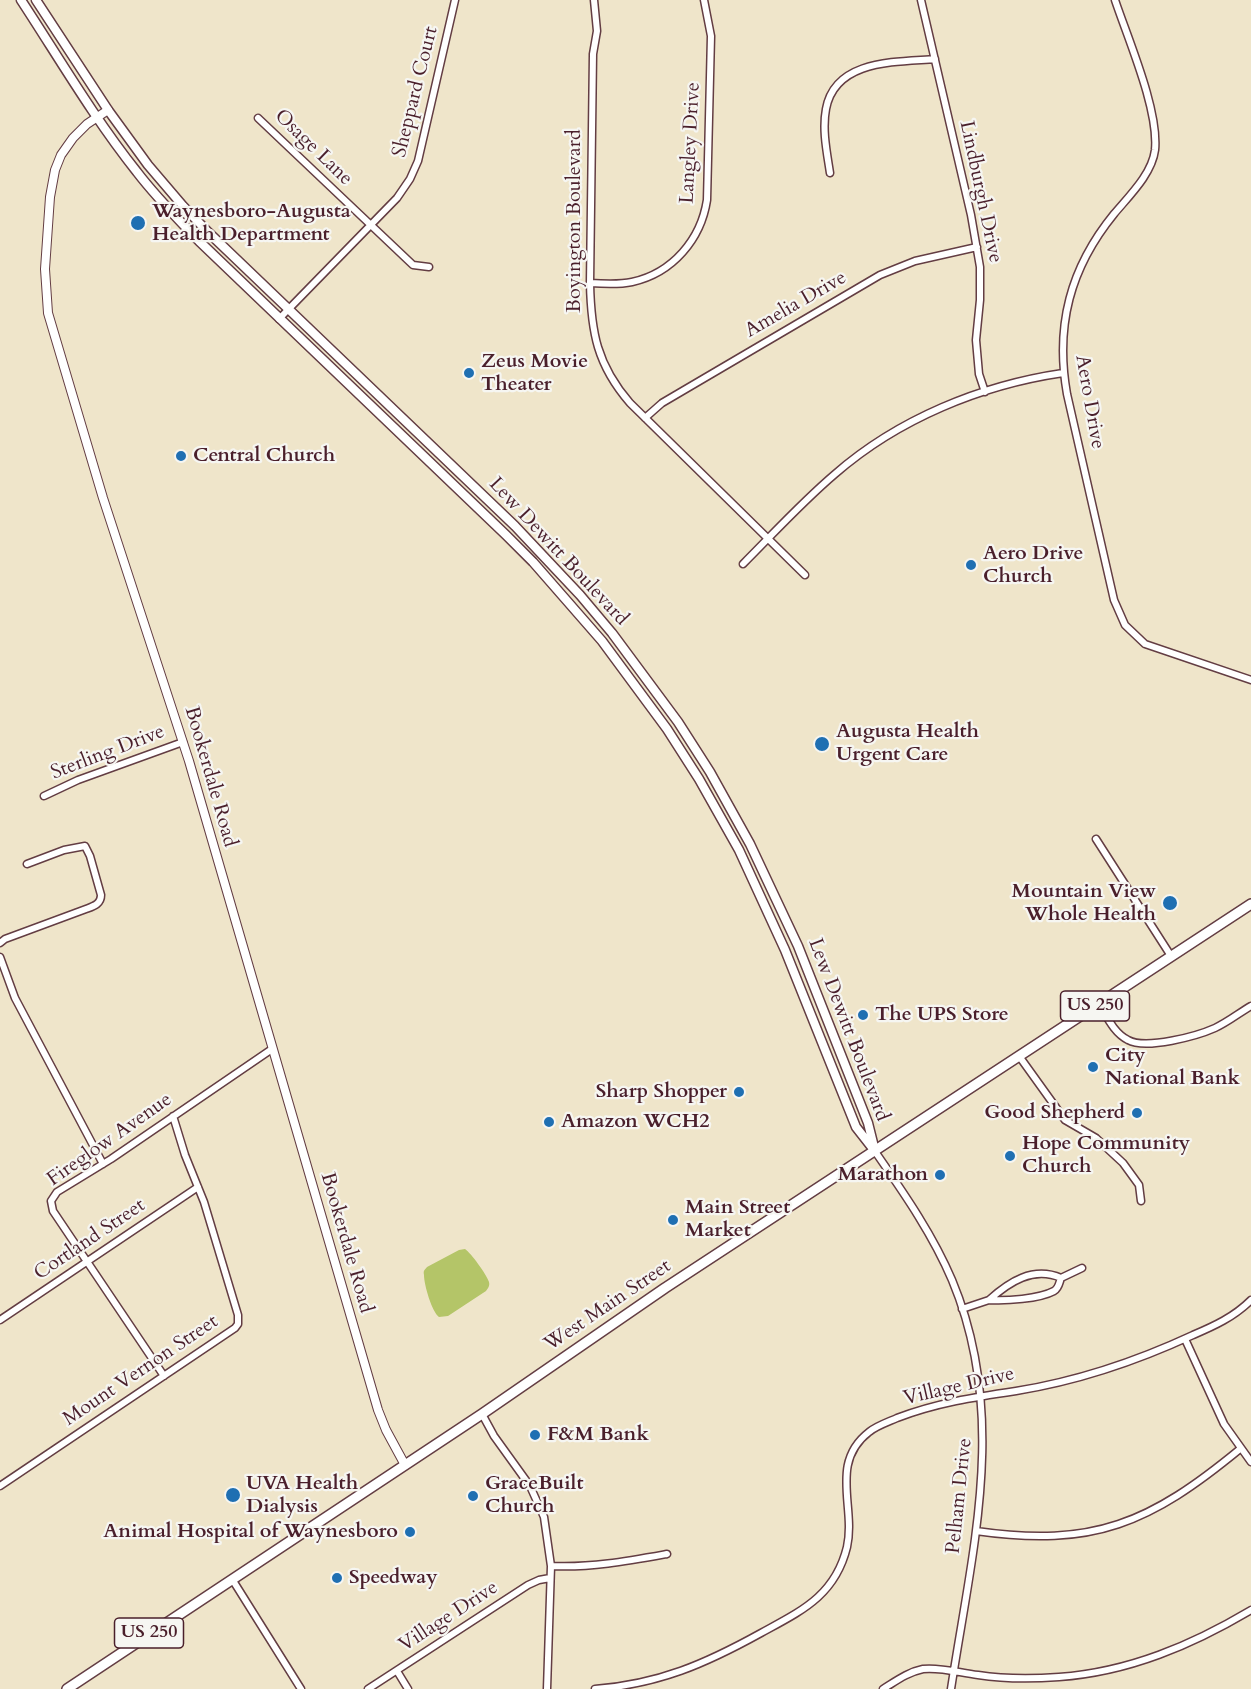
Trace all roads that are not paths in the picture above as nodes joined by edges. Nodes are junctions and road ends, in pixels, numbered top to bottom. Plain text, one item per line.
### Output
1 (21, 0) edge
2 (36, 0) edge
3 (455, 0) edge
4 (594, 0) edge
5 (704, 0) edge
6 (921, 0) edge
7 (1115, 0) edge
8 (935, 59) junction
9 (108, 110) junction
10 (97, 118) junction
11 (258, 118) dead end
12 (830, 173) dead end
13 (370, 226) junction
14 (977, 247) junction
15 (429, 267) dead end
16 (590, 283) junction
17 (289, 308) junction
18 (279, 318) junction
19 (1063, 373) junction
20 (985, 392) junction
21 (645, 418) junction
22 (769, 539) junction
23 (543, 554) junction
24 (533, 562) junction
25 (743, 564) dead end
26 (805, 575) dead end
27 (1251, 680) edge
28 (183, 742) junction
29 (44, 796) dead end
30 (1096, 839) dead end
31 (27, 864) dead end
32 (1251, 904) edge
33 (0, 943) edge
34 (1171, 956) junction
35 (0, 957) edge
36 (1099, 1004) junction
37 (1251, 1006) edge
38 (272, 1049) junction
39 (1019, 1056) junction
40 (173, 1116) junction
41 (874, 1150) junction
42 (102, 1164) junction
43 (198, 1186) junction
44 (1141, 1200) dead end
45 (87, 1261) junction
46 (1082, 1268) dead end
47 (1061, 1278) junction
48 (989, 1300) junction
49 (1251, 1300) edge
50 (962, 1309) junction
51 (0, 1320) edge
52 (1185, 1339) junction
53 (164, 1376) junction
54 (981, 1395) junction
55 (482, 1414) junction
56 (1240, 1449) junction
57 (1251, 1462) edge
58 (405, 1465) junction
59 (0, 1486) edge
60 (976, 1530) junction
61 (667, 1554) dead end
62 (550, 1566) junction
63 (550, 1578) junction
64 (232, 1579) junction
65 (1251, 1610) edge
66 (397, 1671) junction
67 (954, 1672) junction
68 (655, 1680) junction
69 (67, 1689) edge
70 (301, 1689) edge
71 (368, 1689) edge
72 (408, 1689) edge
73 (547, 1689) edge
74 (595, 1689) edge
75 (657, 1689) edge
76 (883, 1689) edge
77 (951, 1689) edge

1 - 10 main road, Lew Dewitt Boulevard
2 - 9 main road, Lew Dewitt Boulevard
3 - 13 street, Sheppard Court
4 - 16 street, Boyington Boulevard
5 - 16 street, Langley Drive
6 - 8 street, Lindburgh Drive
7 - 19 street, Aero Drive
8 - 12 street
8 - 14 street, Lindburgh Drive
9 - 10 street, Bookerdale Road
9 - 17 main road, Lew Dewitt Boulevard
10 - 18 main road, Lew Dewitt Boulevard
10 - 28 street, Bookerdale Road
11 - 13 street, Osage Lane
13 - 15 street, Osage Lane
13 - 17 street, Sheppard Court
14 - 20 street, Lindburgh Drive
14 - 21 street, Amelia Drive
16 - 21 street, Boyington Boulevard
17 - 18 street, Sheppard Court
17 - 23 main road, Lew Dewitt Boulevard
18 - 24 main road, Lew Dewitt Boulevard
19 - 20 street
19 - 27 street, Aero Drive
20 - 22 street
21 - 22 street, Boyington Boulevard
22 - 25 street
22 - 26 street, Boyington Boulevard
23 - 24 street
23 - 41 main road, Lew Dewitt Boulevard
24 - 41 main road, Lew Dewitt Boulevard
28 - 29 street, Sterling Drive
28 - 38 street, Bookerdale Road
30 - 34 street
31 - 33 street
32 - 34 main road, US 250
34 - 36 main road, West Main Street / US 250
35 - 42 street
36 - 37 street
36 - 39 main road, West Main Street / US 250
38 - 40 street, Fireglow Avenue
38 - 58 street, Bookerdale Road
39 - 41 main road, West Main Street / US 250
39 - 44 street
40 - 42 street, Fireglow Avenue
40 - 43 street, Mount Vernon Street
41 - 50 street, Pelham Drive
41 - 55 main road, West Main Street / US 250
42 - 45 street, Fireglow Avenue
43 - 45 street, Cortland Street
43 - 53 street, Mount Vernon Street
45 - 51 street, Cortland Street
45 - 53 street, Fireglow Avenue
46 - 47 street
47 - 48 street
47 - 48 street
48 - 50 street
49 - 52 street, Village Drive
50 - 54 street, Pelham Drive
52 - 54 street, Village Drive
52 - 56 street
53 - 59 street, Mount Vernon Street
54 - 60 street, Pelham Drive
54 - 68 street, Village Drive
55 - 58 main road, West Main Street / US 250
55 - 62 street
56 - 57 street
56 - 60 street
58 - 64 main road, West Main Street / US 250
60 - 67 street, Pelham Drive
61 - 62 street
62 - 63 street
63 - 66 street, Village Drive
63 - 73 street
64 - 69 main road, West Main Street / US 250
64 - 70 street
65 - 67 street
66 - 71 street, Village Drive
66 - 72 street
67 - 76 street
67 - 77 street, Pelham Drive
68 - 74 street, Village Drive
68 - 75 street

